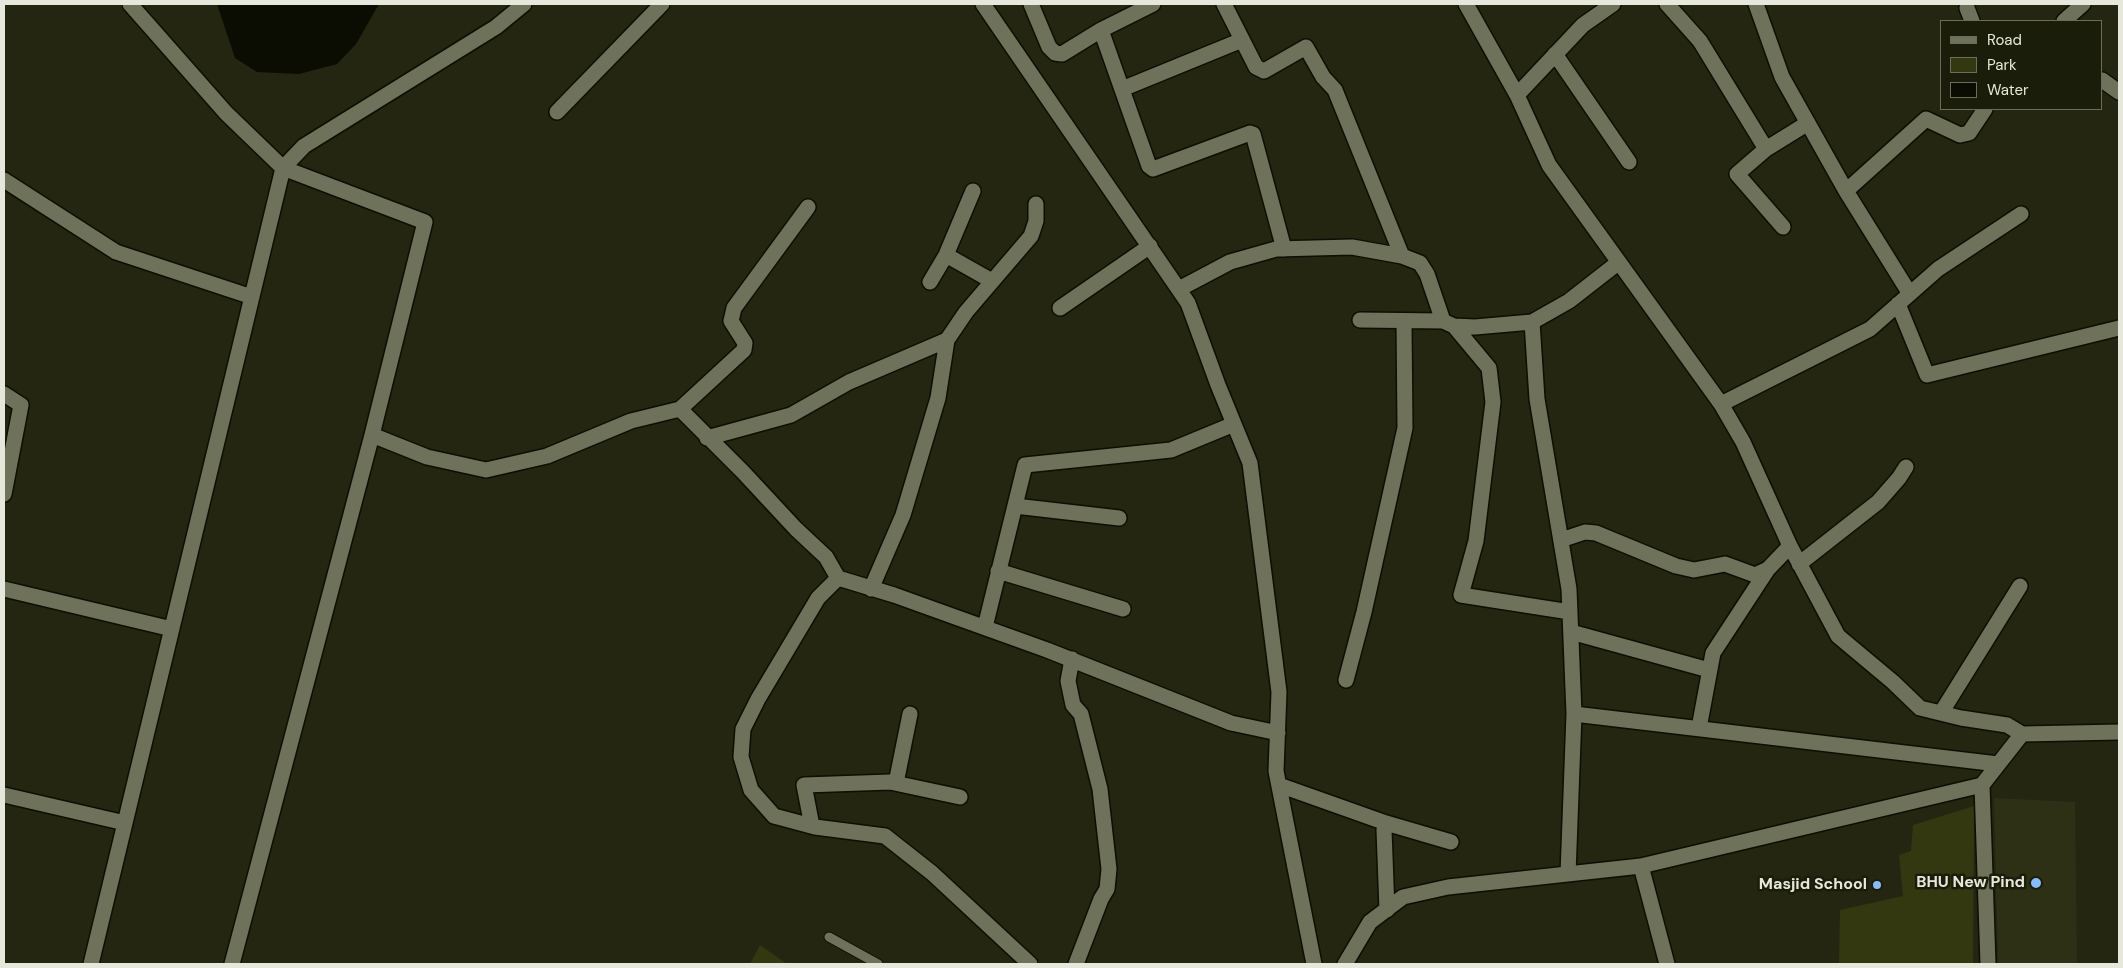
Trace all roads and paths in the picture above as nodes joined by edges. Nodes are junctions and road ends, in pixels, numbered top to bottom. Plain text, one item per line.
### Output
1 (130, 4) edge
2 (524, 4) edge
3 (662, 4) edge
4 (983, 4) edge
5 (1031, 4) edge
6 (1153, 4) edge
7 (1224, 4) edge
8 (1466, 4) edge
9 (1613, 4) edge
10 (1667, 4) edge
11 (1756, 4) edge
12 (2083, 4) edge
13 (2065, 20) edge
14 (1101, 30) junction
15 (1242, 40) junction
16 (1555, 54) junction
17 (2103, 81) edge
18 (1122, 89) junction
19 (2119, 92) edge
20 (1517, 95) junction
21 (1984, 110) edge
22 (557, 112) dead end
23 (1808, 123) junction
24 (1766, 149) junction
25 (1629, 162) dead end
26 (283, 168) junction
27 (4, 180) edge
28 (973, 191) dead end
29 (1846, 191) junction
30 (1036, 204) dead end
31 (808, 207) dead end
32 (2021, 214) dead end
33 (1783, 227) dead end
34 (1150, 246) junction
35 (1284, 249) junction
36 (946, 255) junction
37 (1402, 256) junction
38 (1619, 262) junction
39 (930, 282) dead end
40 (992, 282) junction
41 (1179, 289) junction
42 (1910, 294) junction
43 (252, 297) junction
44 (1898, 304) junction
45 (1060, 308) dead end
46 (1360, 320) dead end
47 (1404, 322) junction
48 (1532, 322) junction
49 (1449, 324) junction
50 (2119, 328) edge
51 (947, 340) junction
52 (4, 394) edge
53 (1721, 404) junction
54 (680, 410) junction
55 (1234, 424) junction
56 (372, 435) junction
57 (707, 438) junction
58 (1906, 467) dead end
59 (4, 494) edge
60 (1015, 506) junction
61 (1119, 518) dead end
62 (1561, 540) junction
63 (1790, 546) junction
64 (1799, 564) junction
65 (1768, 569) junction
66 (998, 571) junction
67 (838, 578) junction
68 (2020, 586) dead end
69 (4, 589) edge
70 (871, 589) junction
71 (1123, 609) dead end
72 (1570, 612) junction
73 (985, 627) junction
74 (172, 629) junction
75 (1571, 632) junction
76 (1072, 659) junction
77 (1709, 670) junction
78 (1346, 680) dead end
79 (1941, 713) junction
80 (910, 714) dead end
81 (1574, 714) junction
82 (1699, 728) junction
83 (2119, 732) edge
84 (1278, 733) junction
85 (2022, 734) junction
86 (1998, 764) junction
87 (896, 783) junction
88 (1279, 785) junction
89 (1982, 785) junction
90 (4, 795) edge
91 (960, 797) dead end
92 (125, 823) junction
93 (1386, 823) junction
94 (812, 826) junction
95 (1452, 842) dead end
96 (1640, 866) junction
97 (1568, 874) junction
98 (1387, 910) junction
99 (829, 937) dead end
100 (91, 964) edge
101 (232, 964) edge
102 (878, 964) edge
103 (1030, 964) edge
104 (1076, 964) edge
105 (1314, 964) edge
106 (1344, 964) edge
107 (1667, 964) edge
108 (1988, 964) edge

1 - 26 street
2 - 26 street
3 - 22 street
4 - 34 street
5 - 14 street
6 - 14 street
7 - 15 street
8 - 20 street
9 - 16 street
10 - 24 street
11 - 23 street
12 - 13 street
14 - 18 street
15 - 18 street
15 - 37 street
16 - 20 street
16 - 25 street
17 - 19 street
18 - 35 street
20 - 38 street
21 - 29 street
23 - 24 street
23 - 29 street
24 - 33 street
26 - 43 street
26 - 56 street
27 - 43 street
28 - 36 street
29 - 42 street
30 - 40 street
31 - 54 street
32 - 42 street
34 - 41 street
34 - 45 street
35 - 37 street
35 - 41 street
36 - 39 street
36 - 40 street
37 - 49 street
38 - 48 street
38 - 53 street
40 - 51 street
41 - 55 street
42 - 44 street
43 - 74 street
44 - 50 street
44 - 53 street
46 - 47 street
47 - 49 street
47 - 78 street
48 - 49 street
48 - 62 street
49 - 72 street
51 - 57 street
51 - 70 street
52 - 59 street
53 - 63 street
54 - 56 street
54 - 57 street
55 - 60 street
55 - 84 street
56 - 101 street
57 - 67 street
58 - 64 street
60 - 61 street
60 - 66 street
62 - 65 street
62 - 72 street
63 - 64 street
63 - 65 street
64 - 79 street
65 - 77 street
66 - 71 street
66 - 73 street
67 - 70 street
67 - 94 street
68 - 79 street
69 - 74 street
70 - 73 street
72 - 75 street
73 - 76 street
74 - 92 street
75 - 77 street
75 - 81 street
76 - 84 street
76 - 104 street
77 - 82 street
79 - 85 street
80 - 87 street
81 - 82 street
81 - 97 street
82 - 86 street
83 - 85 street
84 - 88 street
85 - 86 street
86 - 89 street
87 - 91 street
87 - 94 street
88 - 93 street
88 - 105 street
89 - 96 street
89 - 108 street
90 - 92 street
92 - 100 street
93 - 95 street
93 - 98 street
94 - 103 street
96 - 97 street
96 - 107 street
97 - 98 street
98 - 106 street
99 - 102 lane

